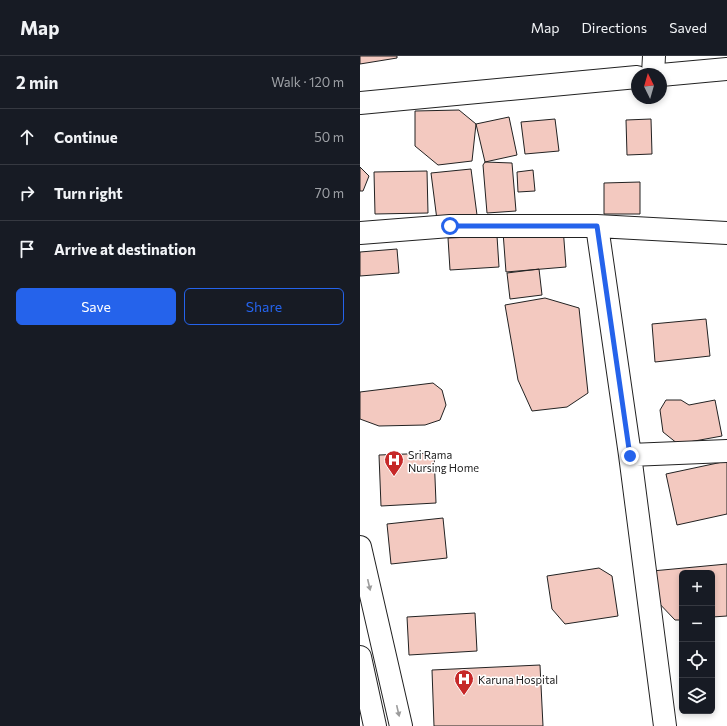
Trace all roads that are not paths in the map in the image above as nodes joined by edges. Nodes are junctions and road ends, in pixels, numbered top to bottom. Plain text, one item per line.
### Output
1 (654, 56) edge
2 (653, 68) edge
3 (727, 69) edge
4 (667, 74) edge
5 (631, 78) edge
6 (360, 103) edge
7 (597, 226) junction
8 (360, 232) edge
9 (727, 233) edge
10 (727, 451) edge
11 (630, 456) junction
12 (360, 547) edge
13 (360, 658) edge
14 (375, 726) edge
15 (401, 726) edge
16 (664, 726) edge

1 - 2 main road
3 - 4 main road
5 - 6 main road
7 - 8 main road
7 - 9 main road
7 - 11 main road
10 - 11 main road
11 - 16 main road
12 -> 15 main road
13 - 14 main road

